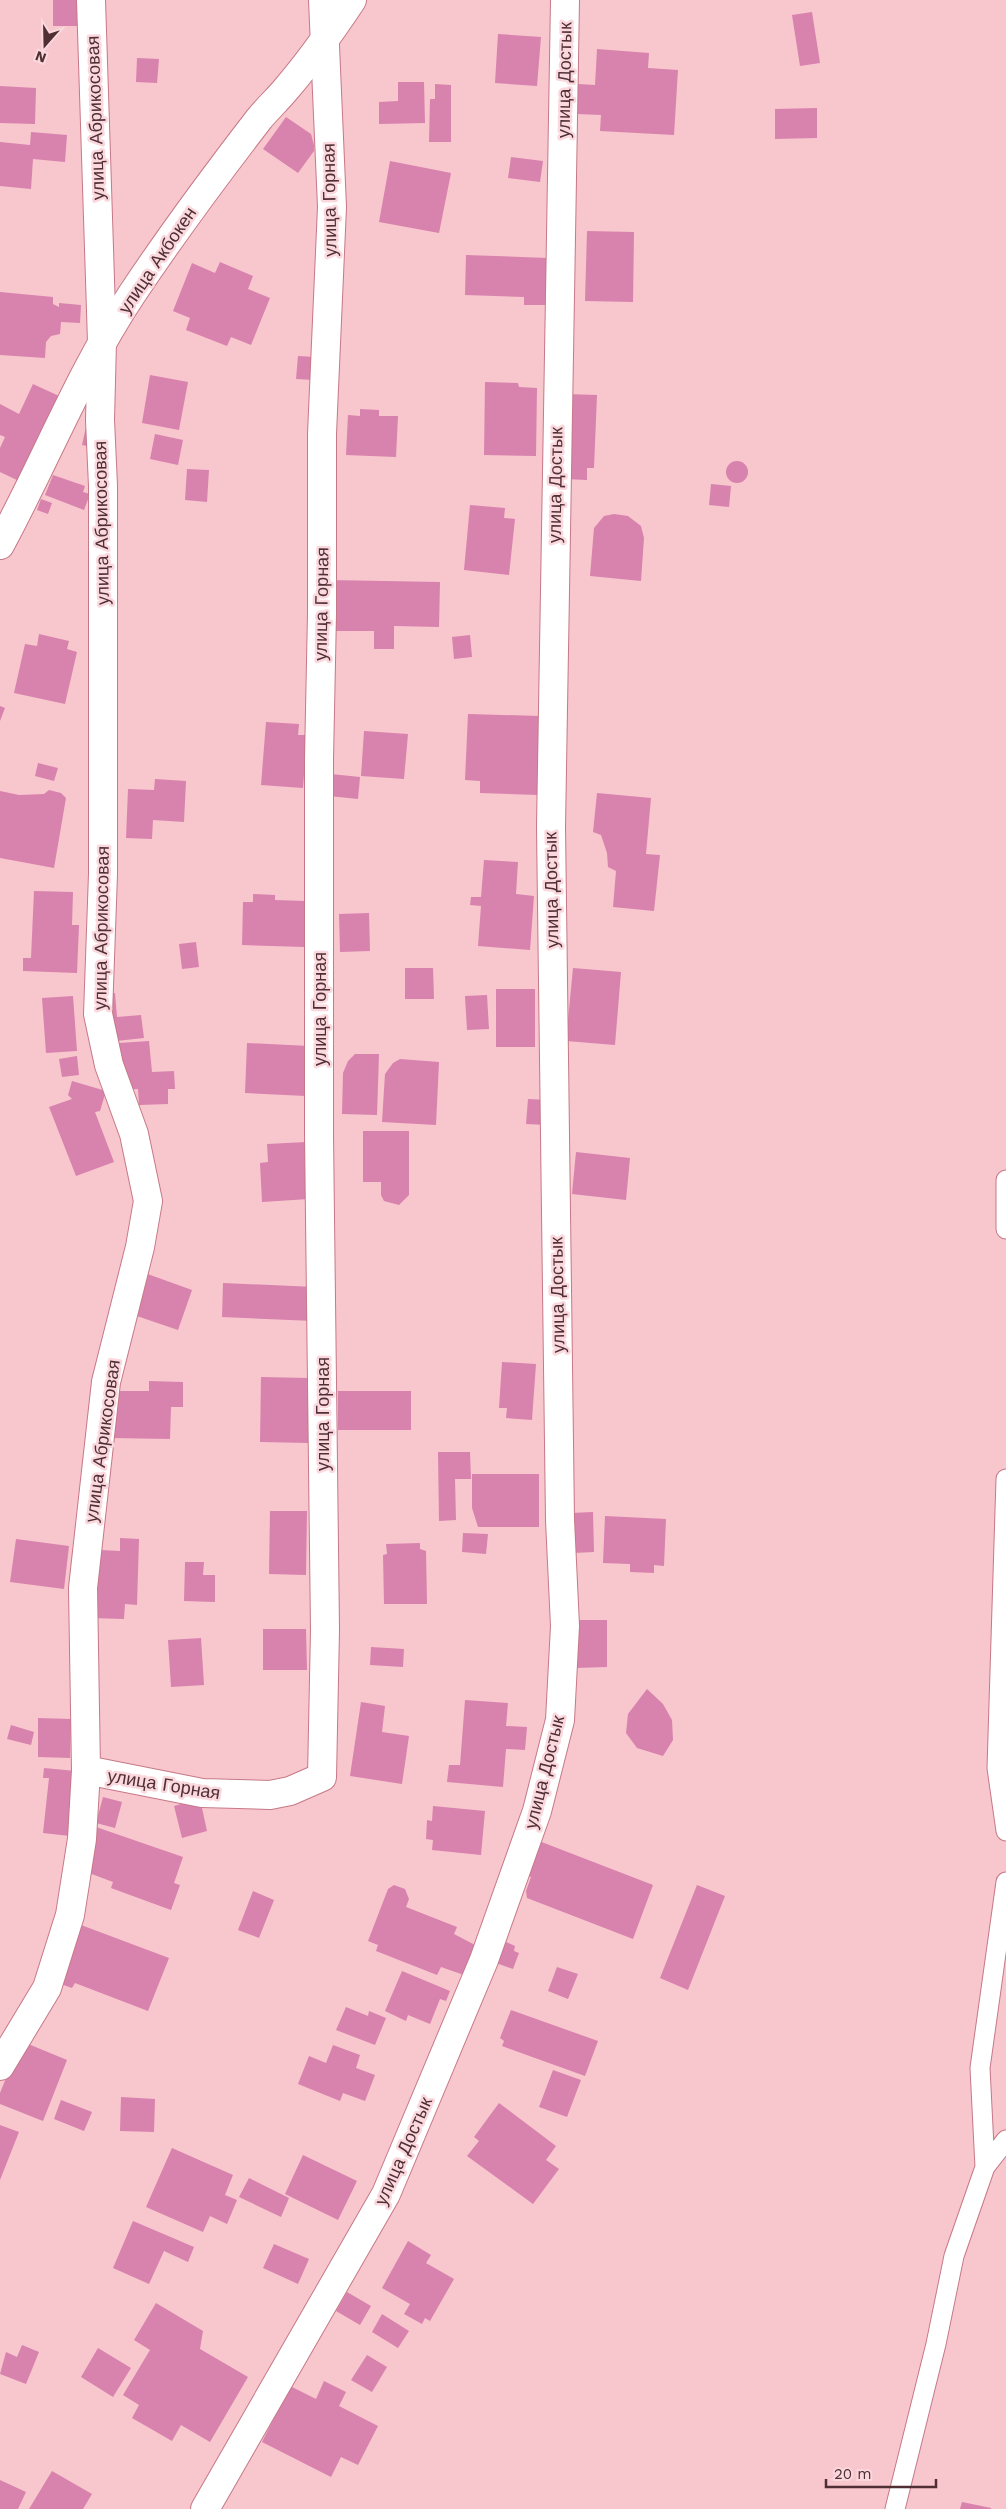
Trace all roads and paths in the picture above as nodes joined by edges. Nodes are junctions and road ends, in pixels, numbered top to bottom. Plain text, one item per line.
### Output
1 (92, 0) edge
2 (323, 0) edge
3 (352, 0) edge
4 (565, 0) edge
5 (324, 42) junction
6 (102, 342) junction
7 (0, 545) edge
8 (1006, 1180) edge
9 (1006, 1229) edge
10 (1006, 1478) edge
11 (86, 1770) junction
12 (1006, 1831) edge
13 (1006, 1882) edge
14 (0, 2066) edge
15 (1006, 2140) edge
16 (985, 2167) junction
17 (205, 2509) edge
18 (895, 2509) edge

1 - 6 street, улица Абрикосовая
2 - 5 street, улица Горная
3 - 5 street, улица Акбокен
4 - 17 street, улица Достык
5 - 6 street, улица Акбокен
5 - 11 street, улица Горная
6 - 7 street, улица Акбокен
6 - 11 street, улица Абрикосовая
8 - 9 lane
10 - 12 lane
11 - 14 street, улица Абрикосовая
13 - 16 lane
15 - 16 lane
16 - 18 lane

